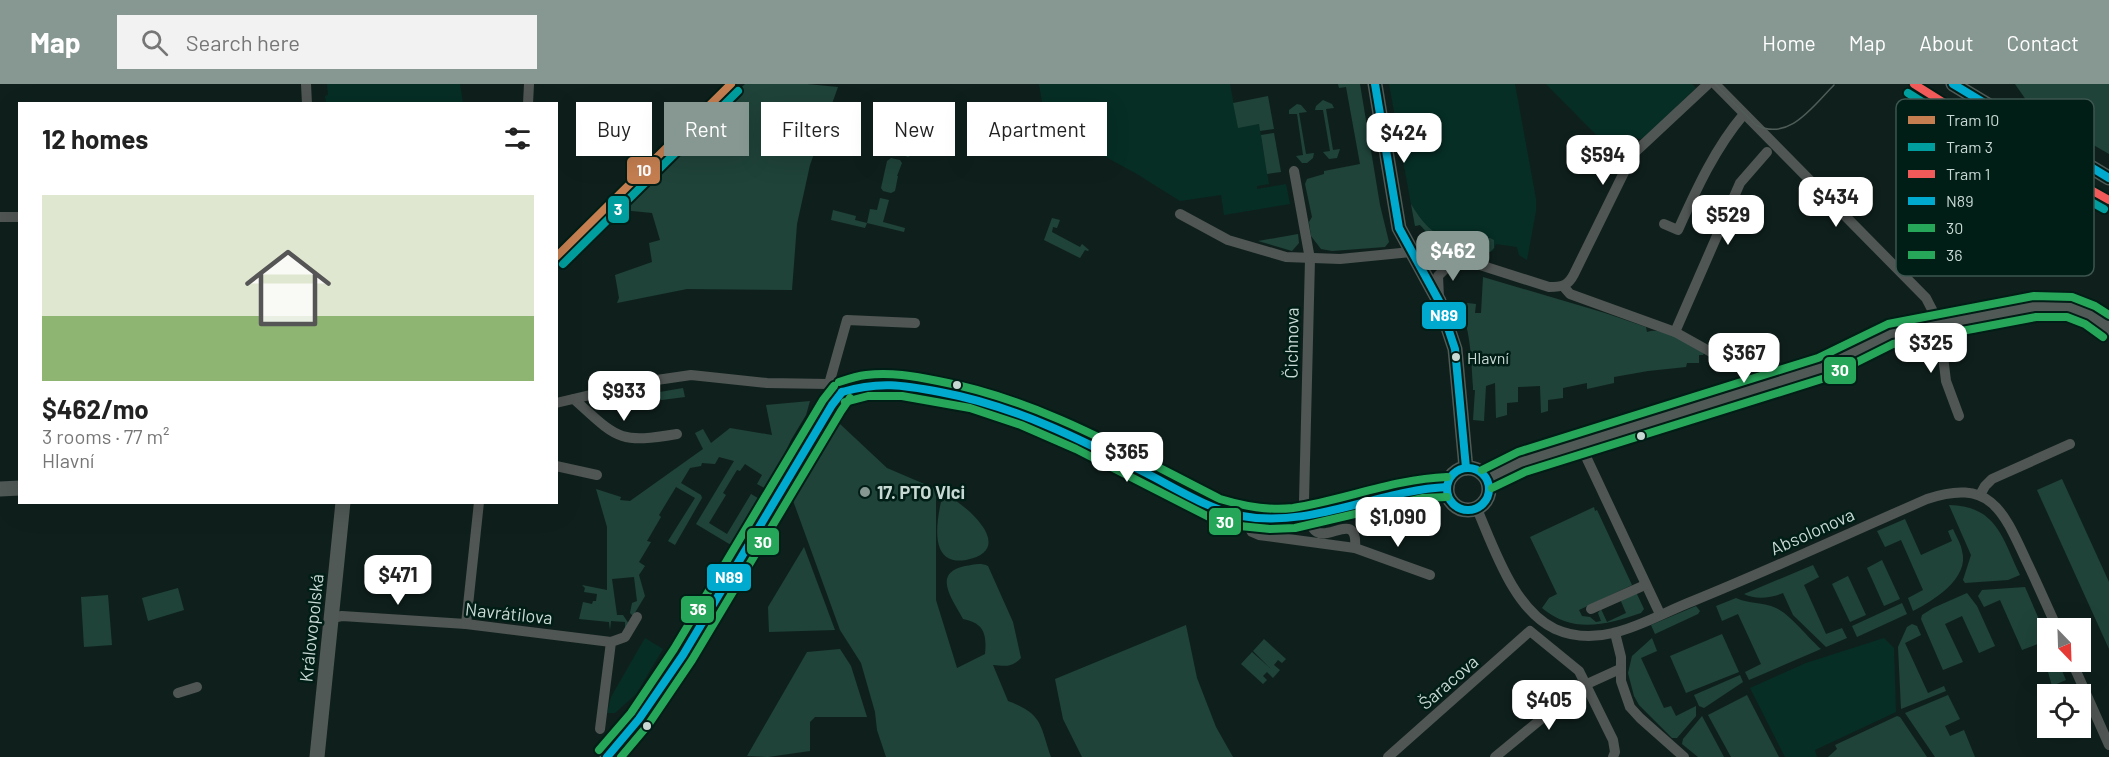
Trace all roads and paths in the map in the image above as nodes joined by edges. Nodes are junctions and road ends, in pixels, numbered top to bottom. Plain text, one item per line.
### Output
1 (306, 84) edge
2 (529, 84) edge
3 (1375, 84) edge
4 (1708, 84) edge
5 (1715, 84) edge
6 (1953, 84) edge
7 (1978, 99) edge
8 (307, 102) edge
9 (528, 102) edge
10 (1747, 118) junction
11 (1767, 152) dead end
12 (2094, 169) edge
13 (1294, 171) dead end
14 (2109, 178) edge
15 (1180, 214) dead end
16 (0, 217) edge
17 (18, 217) edge
18 (1664, 224) dead end
19 (1411, 252) junction
20 (1310, 259) junction
21 (1464, 260) junction
22 (1896, 268) edge
23 (1904, 276) edge
24 (1563, 286) junction
25 (1438, 301) junction
26 (915, 323) dead end
27 (1939, 324) junction
28 (2109, 328) edge
29 (1675, 332) junction
30 (1773, 382) junction
31 (836, 388) junction
32 (574, 399) junction
33 (558, 403) edge
34 (1959, 416) dead end
35 (677, 434) dead end
36 (1580, 444) junction
37 (2070, 444) dead end
38 (558, 466) edge
39 (1466, 468) junction
40 (597, 475) dead end
41 (1487, 479) junction
42 (1447, 487) junction
43 (18, 488) edge
44 (0, 489) edge
45 (1980, 495) junction
46 (343, 504) edge
47 (479, 504) edge
48 (1477, 509) junction
49 (1242, 516) junction
50 (1307, 516) junction
51 (1355, 548) junction
52 (1430, 574) dead end
53 (1645, 585) junction
54 (1591, 609) dead end
55 (1660, 614) junction
56 (637, 617) dead end
57 (332, 618) junction
58 (2052, 618) edge
59 (466, 624) junction
60 (1615, 633) junction
61 (611, 642) junction
62 (1620, 669) junction
63 (2076, 672) edge
64 (1587, 684) junction
65 (197, 687) dead end
66 (178, 693) dead end
67 (600, 729) dead end
68 (2109, 745) edge
69 (317, 757) edge
70 (607, 757) edge
71 (1388, 757) edge
72 (1496, 757) edge
73 (1613, 757) edge
74 (1684, 757) edge

1 - 8 street
2 - 9 street
3 - 19 street
4 - 24 street
5 - 10 street
6 - 7 street
10 - 18 street
10 - 22 street
11 - 29 street
12 - 14 street
13 - 20 street, Čichnova
15 - 20 street
16 - 17 street
19 - 20 street
19 - 21 street
19 - 25 street
20 - 50 street, Čichnova
21 - 24 street
21 - 25 street
23 - 27 street
24 - 29 street
25 - 39 street
26 - 31 street
27 - 28 street
27 - 30 street
27 - 34 street
29 - 30 street
30 - 36 street
31 - 32 street
31 - 49 street
31 - 70 street
32 - 33 street
32 - 35 street
36 - 41 street
36 - 53 street
37 - 45 street
38 - 40 street
39 - 41 street
39 - 42 street
41 - 48 street
42 - 48 street
42 - 50 street
43 - 44 street
45 - 55 street, Absolonova
45 - 58 street
46 - 57 street, Královopolská
47 - 59 street
48 - 60 street, Absolonova
49 - 50 street
49 - 51 street
50 - 51 street
51 - 52 street
53 - 54 street
53 - 55 street
55 - 60 street, Absolonova
56 - 61 street
57 - 59 street, Navrátilova
57 - 69 street, Královopolská
59 - 61 street, Navrátilova
60 - 62 street
61 - 67 street
62 - 64 street
62 - 74 street
63 - 68 street
64 - 71 street, Šaracova
64 - 72 street
64 - 73 street
65 - 66 street

